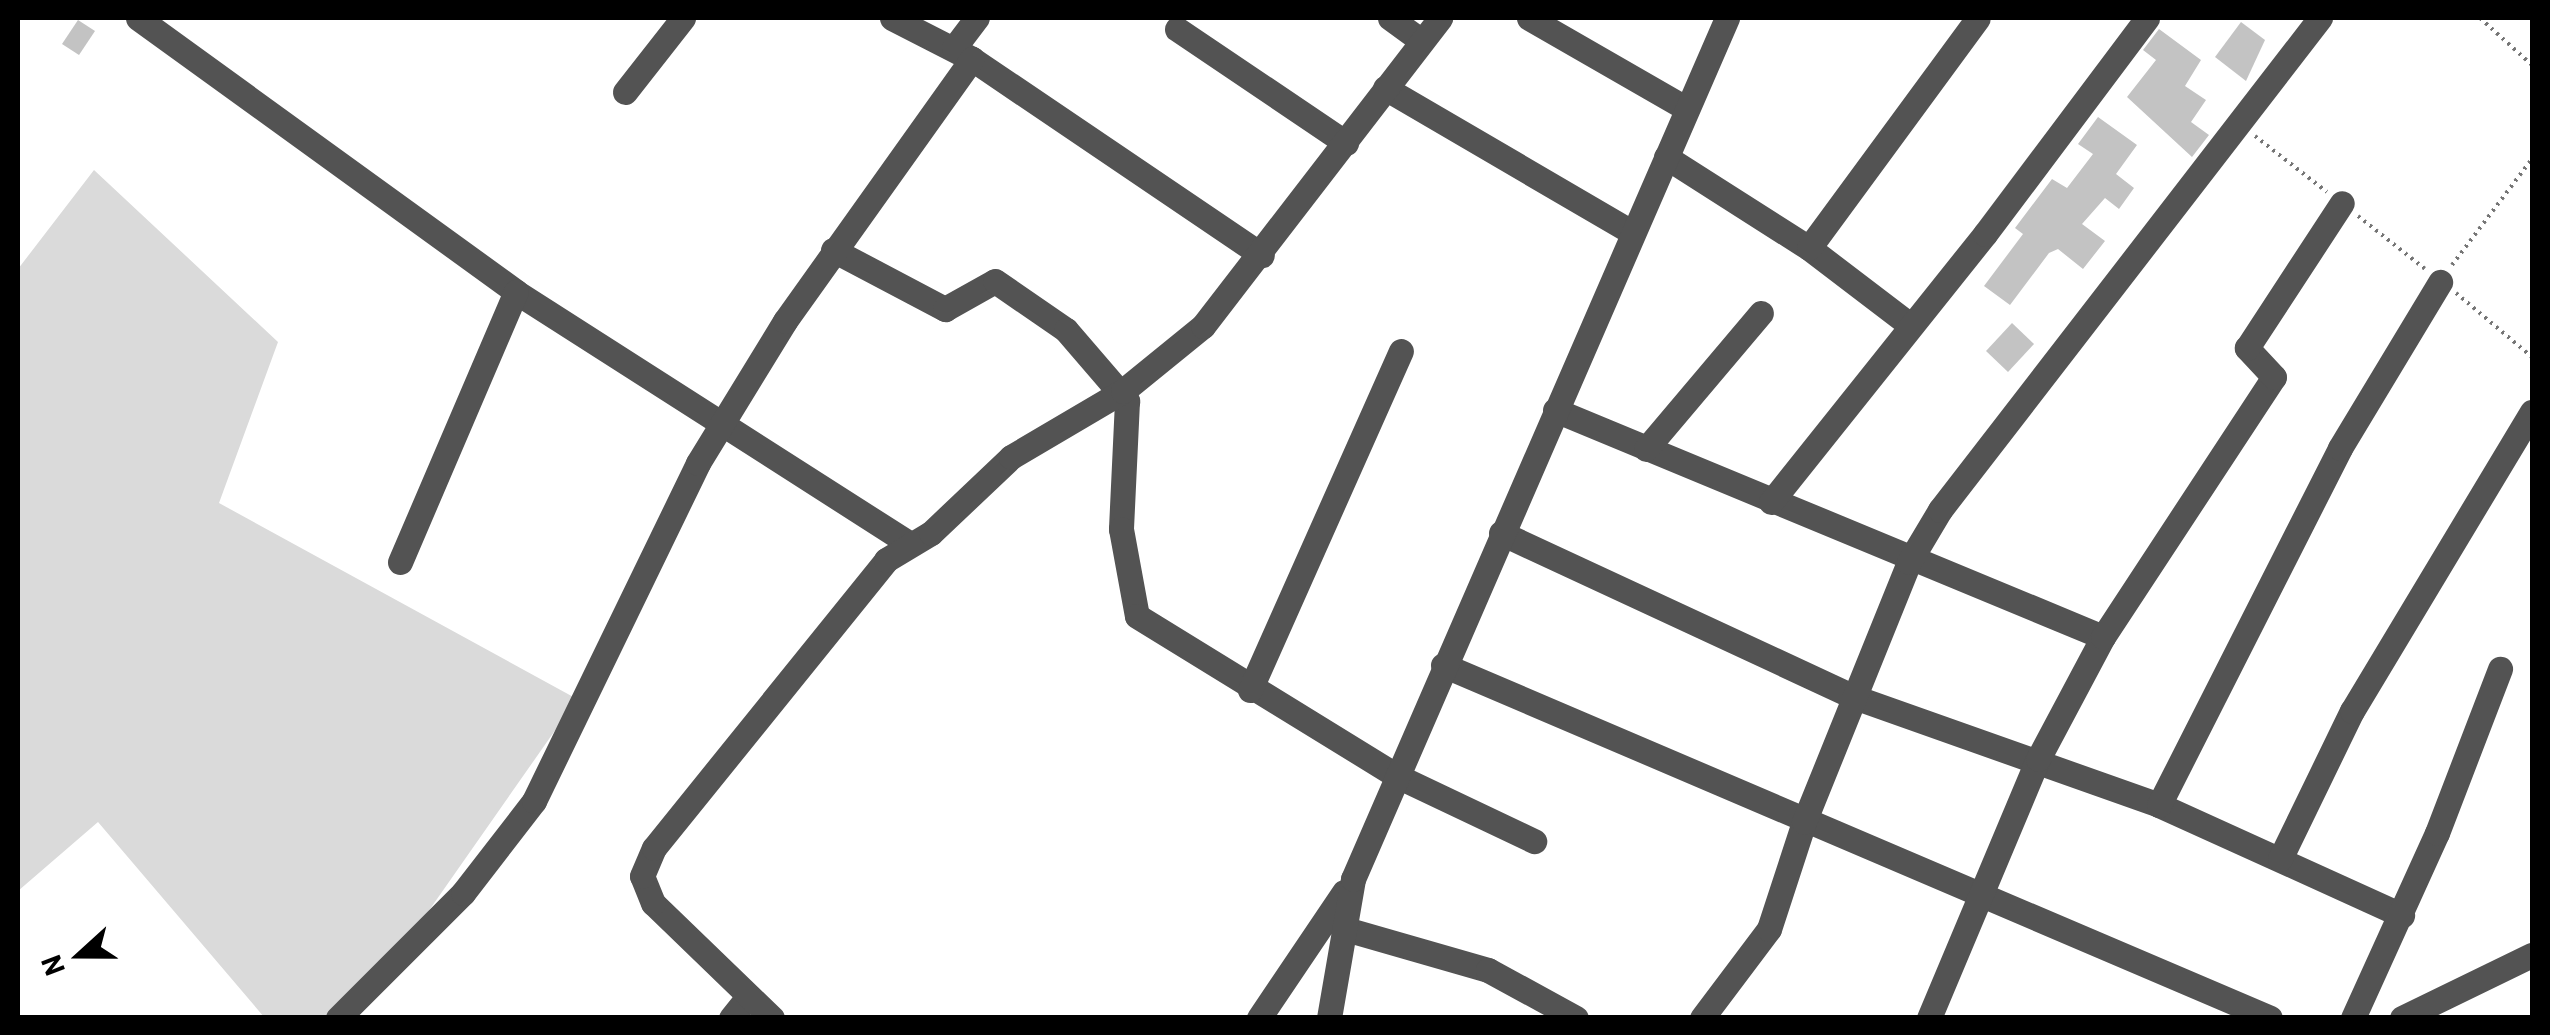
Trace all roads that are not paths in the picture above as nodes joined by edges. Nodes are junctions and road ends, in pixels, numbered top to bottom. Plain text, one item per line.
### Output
1 (138, 18) edge
2 (683, 18) edge
3 (892, 18) edge
4 (977, 18) edge
5 (1390, 18) edge
6 (1440, 18) edge
7 (1529, 18) edge
8 (1727, 18) edge
9 (1978, 18) edge
10 (2147, 18) edge
11 (2320, 18) edge
12 (1177, 30) dead end
13 (1422, 41) junction
14 (963, 54) junction
15 (1386, 88) junction
16 (626, 92) dead end
17 (1686, 109) junction
18 (1346, 143) junction
19 (1666, 157) junction
20 (2342, 203) road end
21 (1633, 233) junction
22 (1809, 248) junction
23 (834, 250) junction
24 (1262, 255) junction
25 (2440, 282) road end
26 (516, 292) junction
27 (1761, 313) dead end
28 (1910, 324) junction
29 (1400, 351) dead end
30 (1123, 391) junction
31 (1555, 410) junction
32 (2532, 412) edge
33 (727, 424) junction
34 (1646, 449) junction
35 (1771, 502) junction
36 (1500, 533) junction
37 (910, 544) junction
38 (400, 562) dead end
39 (1909, 562) junction
40 (2104, 638) junction
41 (1443, 665) junction
42 (2500, 669) dead end
43 (1250, 690) junction
44 (1858, 698) junction
45 (2038, 759) junction
46 (1397, 776) junction
47 (2159, 805) junction
48 (1804, 822) junction
49 (1534, 841) dead end
50 (2280, 859) junction
51 (1353, 879) junction
52 (1981, 895) junction
53 (2402, 915) junction
54 (1342, 928) junction
55 (2532, 955) edge
56 (750, 996) junction
57 (338, 1018) edge
58 (731, 1018) edge
59 (772, 1018) edge
60 (1259, 1018) edge
61 (1329, 1018) edge
62 (1576, 1018) edge
63 (1702, 1018) edge
64 (1929, 1018) edge
65 (2270, 1018) edge
66 (2353, 1018) edge
67 (2402, 1018) edge

1 - 26 street
2 - 16 street
3 - 14 street
4 - 14 street
5 - 13 street
6 - 13 street
7 - 17 street
8 - 17 street
9 - 22 street
10 - 28 street
11 - 39 street
12 - 18 street
13 - 15 street
14 - 23 street
14 - 24 street
15 - 18 street
15 - 21 street
17 - 19 street
18 - 24 street
19 - 21 street
19 - 22 street
20 - 40 street
21 - 31 street
22 - 28 street
23 - 30 street
23 - 33 street
24 - 30 street
25 - 47 street
26 - 33 street
26 - 38 street
27 - 34 street
28 - 35 street
29 - 43 street
30 - 37 street
30 - 43 street
31 - 34 street
31 - 36 street
32 - 50 street
33 - 37 street
33 - 57 street
34 - 35 street
35 - 39 street
36 - 41 street
36 - 44 street
37 - 56 street
39 - 40 street
39 - 44 street
40 - 45 street
41 - 46 street
41 - 48 street
42 - 53 street
43 - 46 street
44 - 45 street
44 - 48 street
45 - 47 street
45 - 52 street
46 - 49 street
46 - 51 street
47 - 50 street
48 - 52 street
48 - 63 street
50 - 53 street
51 - 54 street
51 - 60 street
52 - 64 street
52 - 65 street
53 - 66 street
54 - 61 street
54 - 62 street
55 - 67 street
56 - 58 street
56 - 59 street

